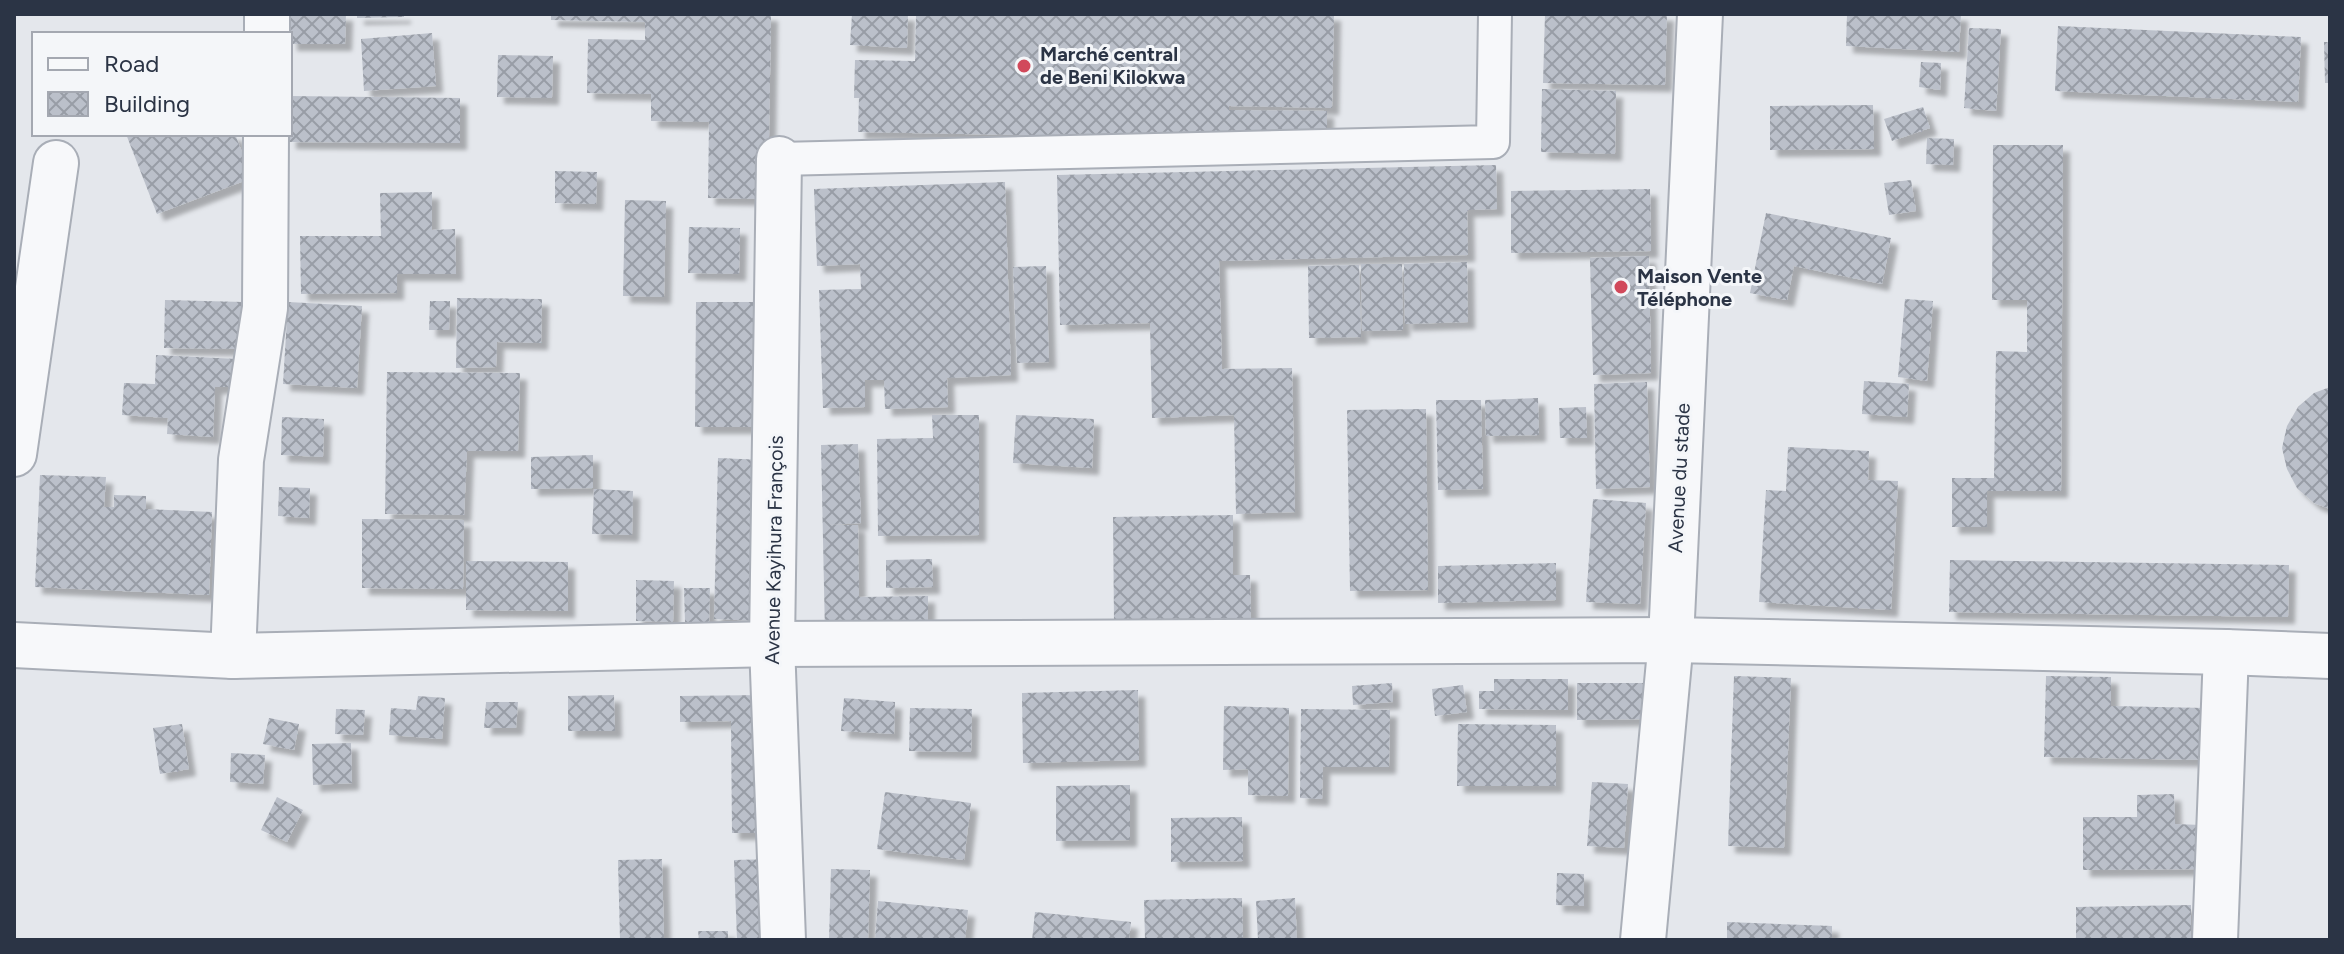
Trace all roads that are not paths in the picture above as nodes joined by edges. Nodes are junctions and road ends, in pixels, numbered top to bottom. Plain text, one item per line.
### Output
1 (1495, 14) edge
2 (1700, 14) edge
3 (266, 136) edge
4 (779, 159) joint
5 (56, 163) dead end
6 (14, 454) edge
7 (1671, 640) junction
8 (772, 644) junction
9 (14, 645) edge
10 (2226, 652) junction
11 (233, 656) junction
12 (2330, 656) edge
13 (783, 940) edge
14 (1643, 940) edge
15 (2215, 940) edge

1 - 4 lane
2 - 7 street, Avenue du stade
3 - 11 street
4 - 8 street, Avenue Kayihura François
5 - 6 street
7 - 8 street
7 - 10 street
7 - 14 street, Avenue du stade
8 - 11 street
8 - 13 street, Avenue Kayihura François
9 - 11 street
10 - 12 street
10 - 15 street

